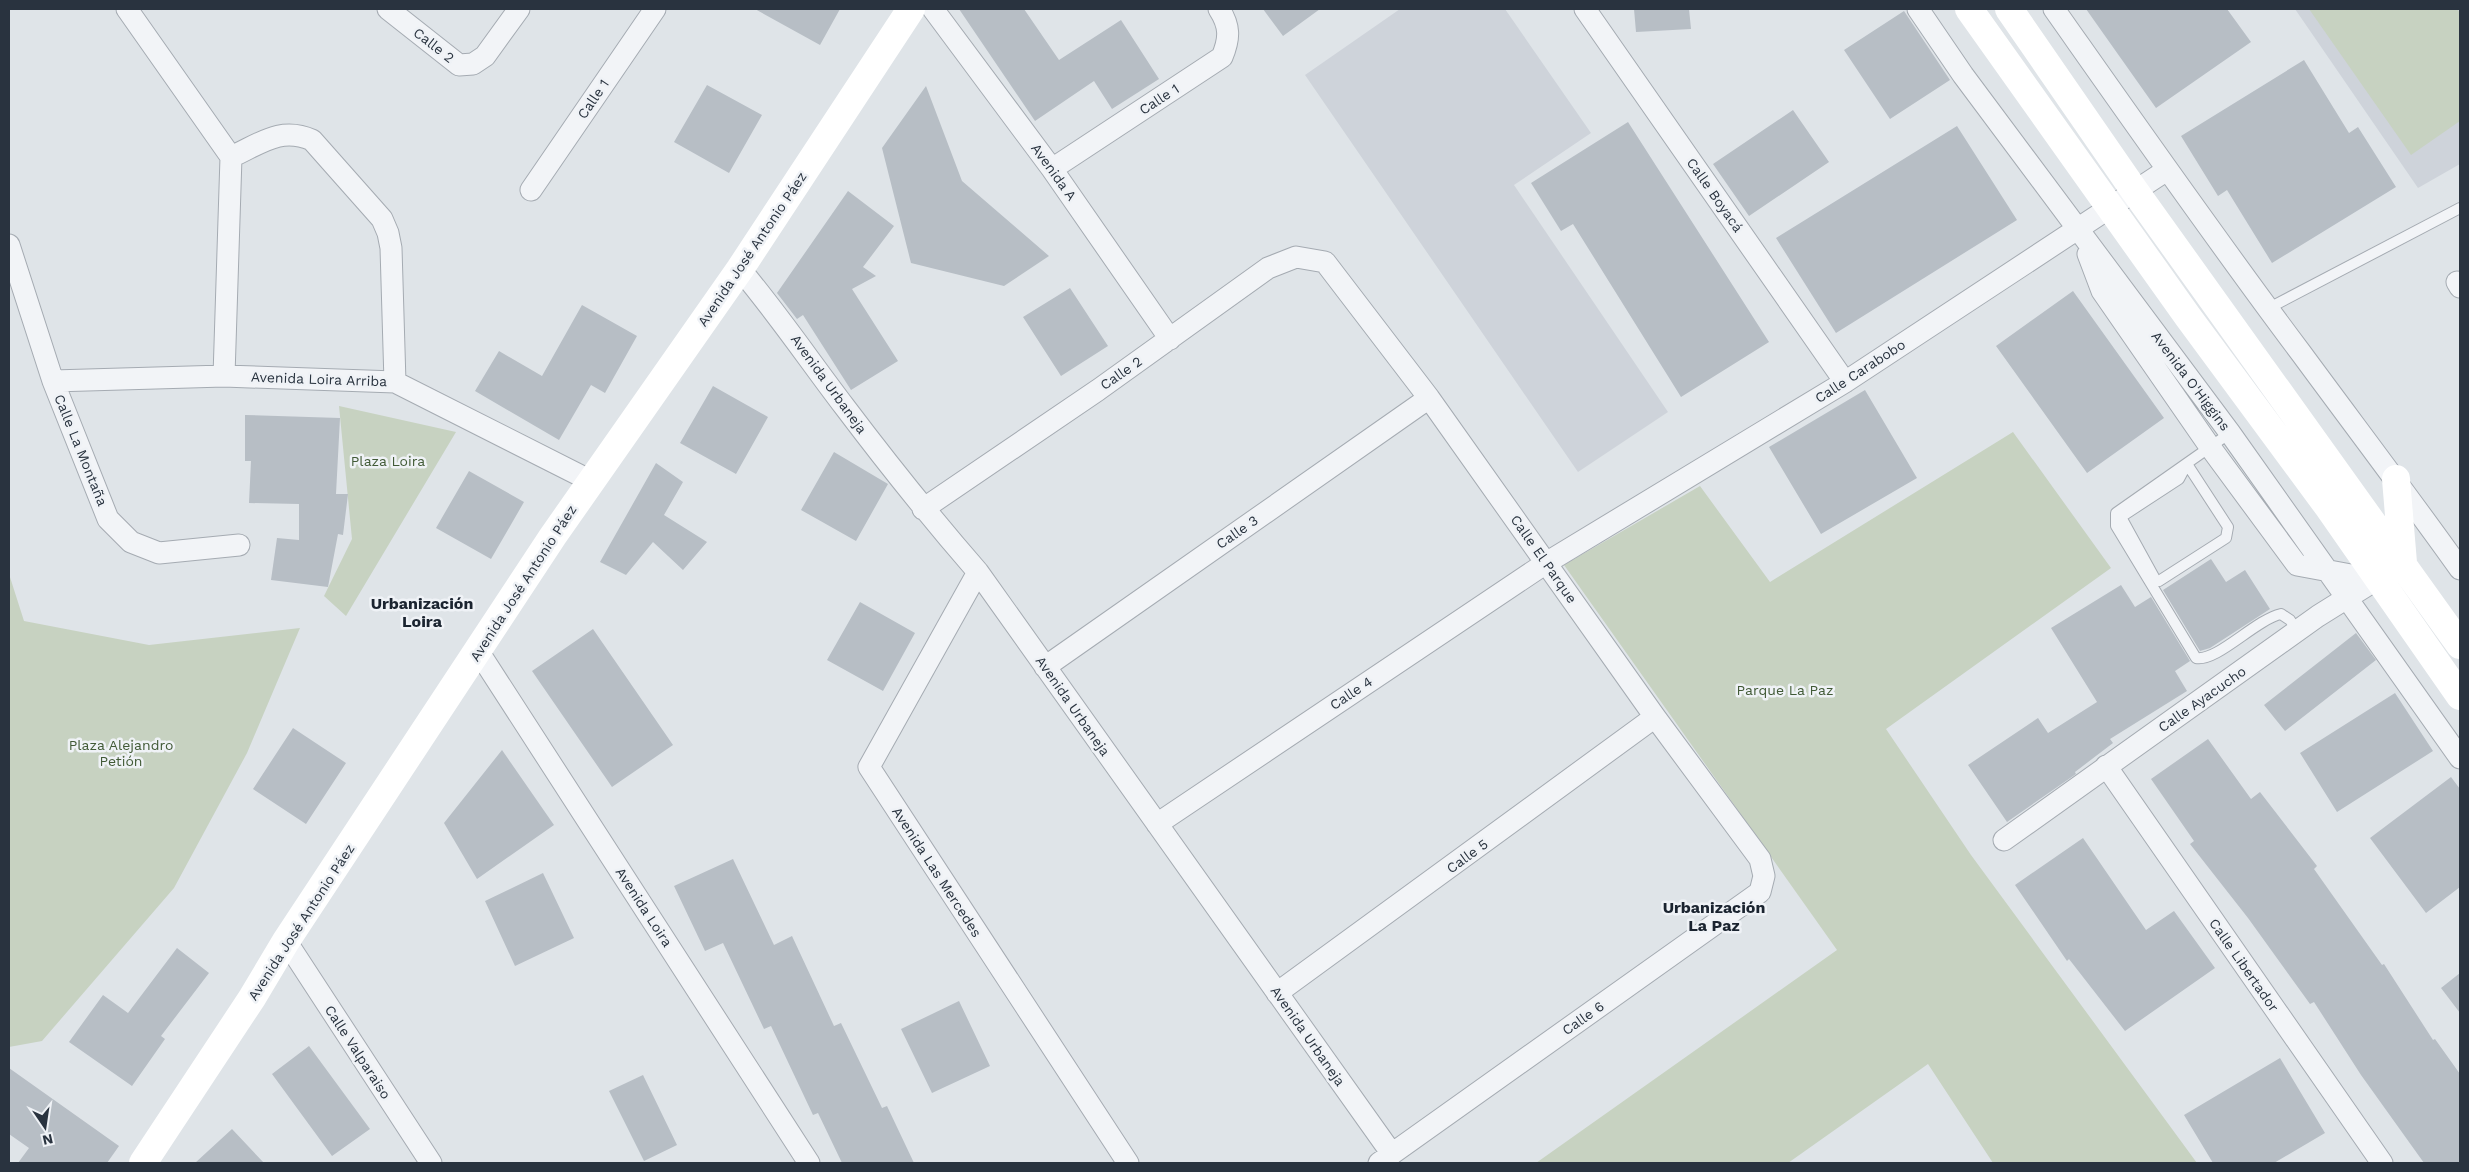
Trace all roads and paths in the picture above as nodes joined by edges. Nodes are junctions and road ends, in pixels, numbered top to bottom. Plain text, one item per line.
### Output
1 (127, 9) edge
2 (388, 9) edge
3 (519, 9) edge
4 (656, 9) edge
5 (911, 9) edge
6 (933, 9) edge
7 (1219, 9) edge
8 (1586, 9) edge
9 (1918, 9) edge
10 (1969, 9) edge
11 (2009, 9) edge
12 (2054, 9) edge
13 (232, 158) junction
14 (1052, 169) junction
15 (2167, 170) junction
16 (532, 190) dead end
17 (2134, 190) junction
18 (2109, 208) junction
19 (2460, 208) edge
20 (2078, 228) junction
21 (9, 245) edge
22 (1325, 262) joint
23 (740, 269) junction
24 (2269, 308) junction
25 (1170, 339) junction
26 (224, 376) junction
27 (53, 381) junction
28 (395, 382) junction
29 (1845, 382) junction
30 (1430, 398) junction
31 (2230, 433) junction
32 (2210, 448) junction
33 (2187, 464) junction
34 (2396, 479) junction
35 (591, 481) junction
36 (923, 509) junction
37 (239, 545) dead end
38 (1546, 562) junction
39 (2403, 563) junction
40 (2460, 570) edge
41 (978, 572) junction
42 (2330, 572) junction
43 (2378, 580) junction
44 (2347, 598) junction
45 (2298, 632) junction
46 (2460, 645) edge
47 (478, 652) junction
48 (1045, 667) junction
49 (2460, 696) edge
50 (1655, 717) junction
51 (2460, 758) edge
52 (2106, 766) junction
53 (1157, 824) junction
54 (2004, 840) dead end
55 (1760, 859) joint
56 (286, 941) junction
57 (1277, 993) junction
58 (1385, 1159) edge
59 (144, 1163) edge
60 (431, 1163) edge
61 (809, 1163) edge
62 (1128, 1163) edge
63 (2382, 1163) edge

1 - 13 street
2 - 3 street, Calle 2
4 - 16 street, Calle 1
5 - 23 main road, Avenida José Antonio Páez
6 - 14 street, Avenida A
7 - 14 street, Calle 1
8 - 29 street, Calle Boyacá
9 - 20 street, Avenida O'Higgins
10 - 18 main road
11 - 17 main road
12 - 15 street
13 - 26 street
13 - 28 street
14 - 25 street, Avenida A
15 - 17 street, Calle Carabobo
15 - 24 street
17 - 18 street, Calle Carabobo
17 - 39 main road
18 - 20 street, Calle Carabobo
18 - 43 main road
19 - 24 lane
20 - 29 street, Calle Carabobo
20 - 31 street, Avenida O'Higgins
20 - 32 street
21 - 27 street, Calle La Montaña
22 - 25 street, Calle 2
22 - 30 street, Calle El Parque
23 - 35 main road, Avenida José Antonio Páez
23 - 36 street, Avenida Urbaneja
24 - 34 street
25 - 36 street, Calle 2
26 - 27 street, Avenida Loira Arriba
26 - 28 street, Avenida Loira Arriba
27 - 37 street, Calle La Montaña
28 - 35 street, Avenida Loira Arriba
29 - 38 street, Calle Carabobo
30 - 38 street, Calle El Parque
30 - 48 street, Calle 3
31 - 32 lane
31 - 42 street, Avenida O'Higgins
32 - 33 lane
32 - 42 street
33 - 33 lane
33 - 45 lane
34 - 39 main road
34 - 40 street
35 - 47 main road, Avenida José Antonio Páez
36 - 41 street, Avenida Urbaneja
38 - 50 street, Calle El Parque
38 - 53 street, Calle 4
39 - 43 street, Calle Ayacucho
39 - 46 main road
41 - 48 street, Avenida Urbaneja
41 - 62 street, Avenida Las Mercedes
42 - 43 street
42 - 44 street, Avenida O'Higgins
43 - 44 street, Calle Ayacucho
43 - 49 main road
44 - 45 street, Calle Ayacucho
44 - 51 street, Avenida O'Higgins
45 - 52 street, Calle Ayacucho
47 - 56 main road, Avenida José Antonio Páez
47 - 61 street, Avenida Loira
48 - 53 street, Avenida Urbaneja
50 - 55 street, Calle El Parque
50 - 57 street, Calle 5
52 - 54 street, Calle Ayacucho
52 - 63 street, Calle Libertador
53 - 57 street, Avenida Urbaneja
55 - 58 street, Calle 6
56 - 59 main road, Avenida José Antonio Páez
56 - 60 street, Calle Valparaiso
57 - 58 street, Avenida Urbaneja

